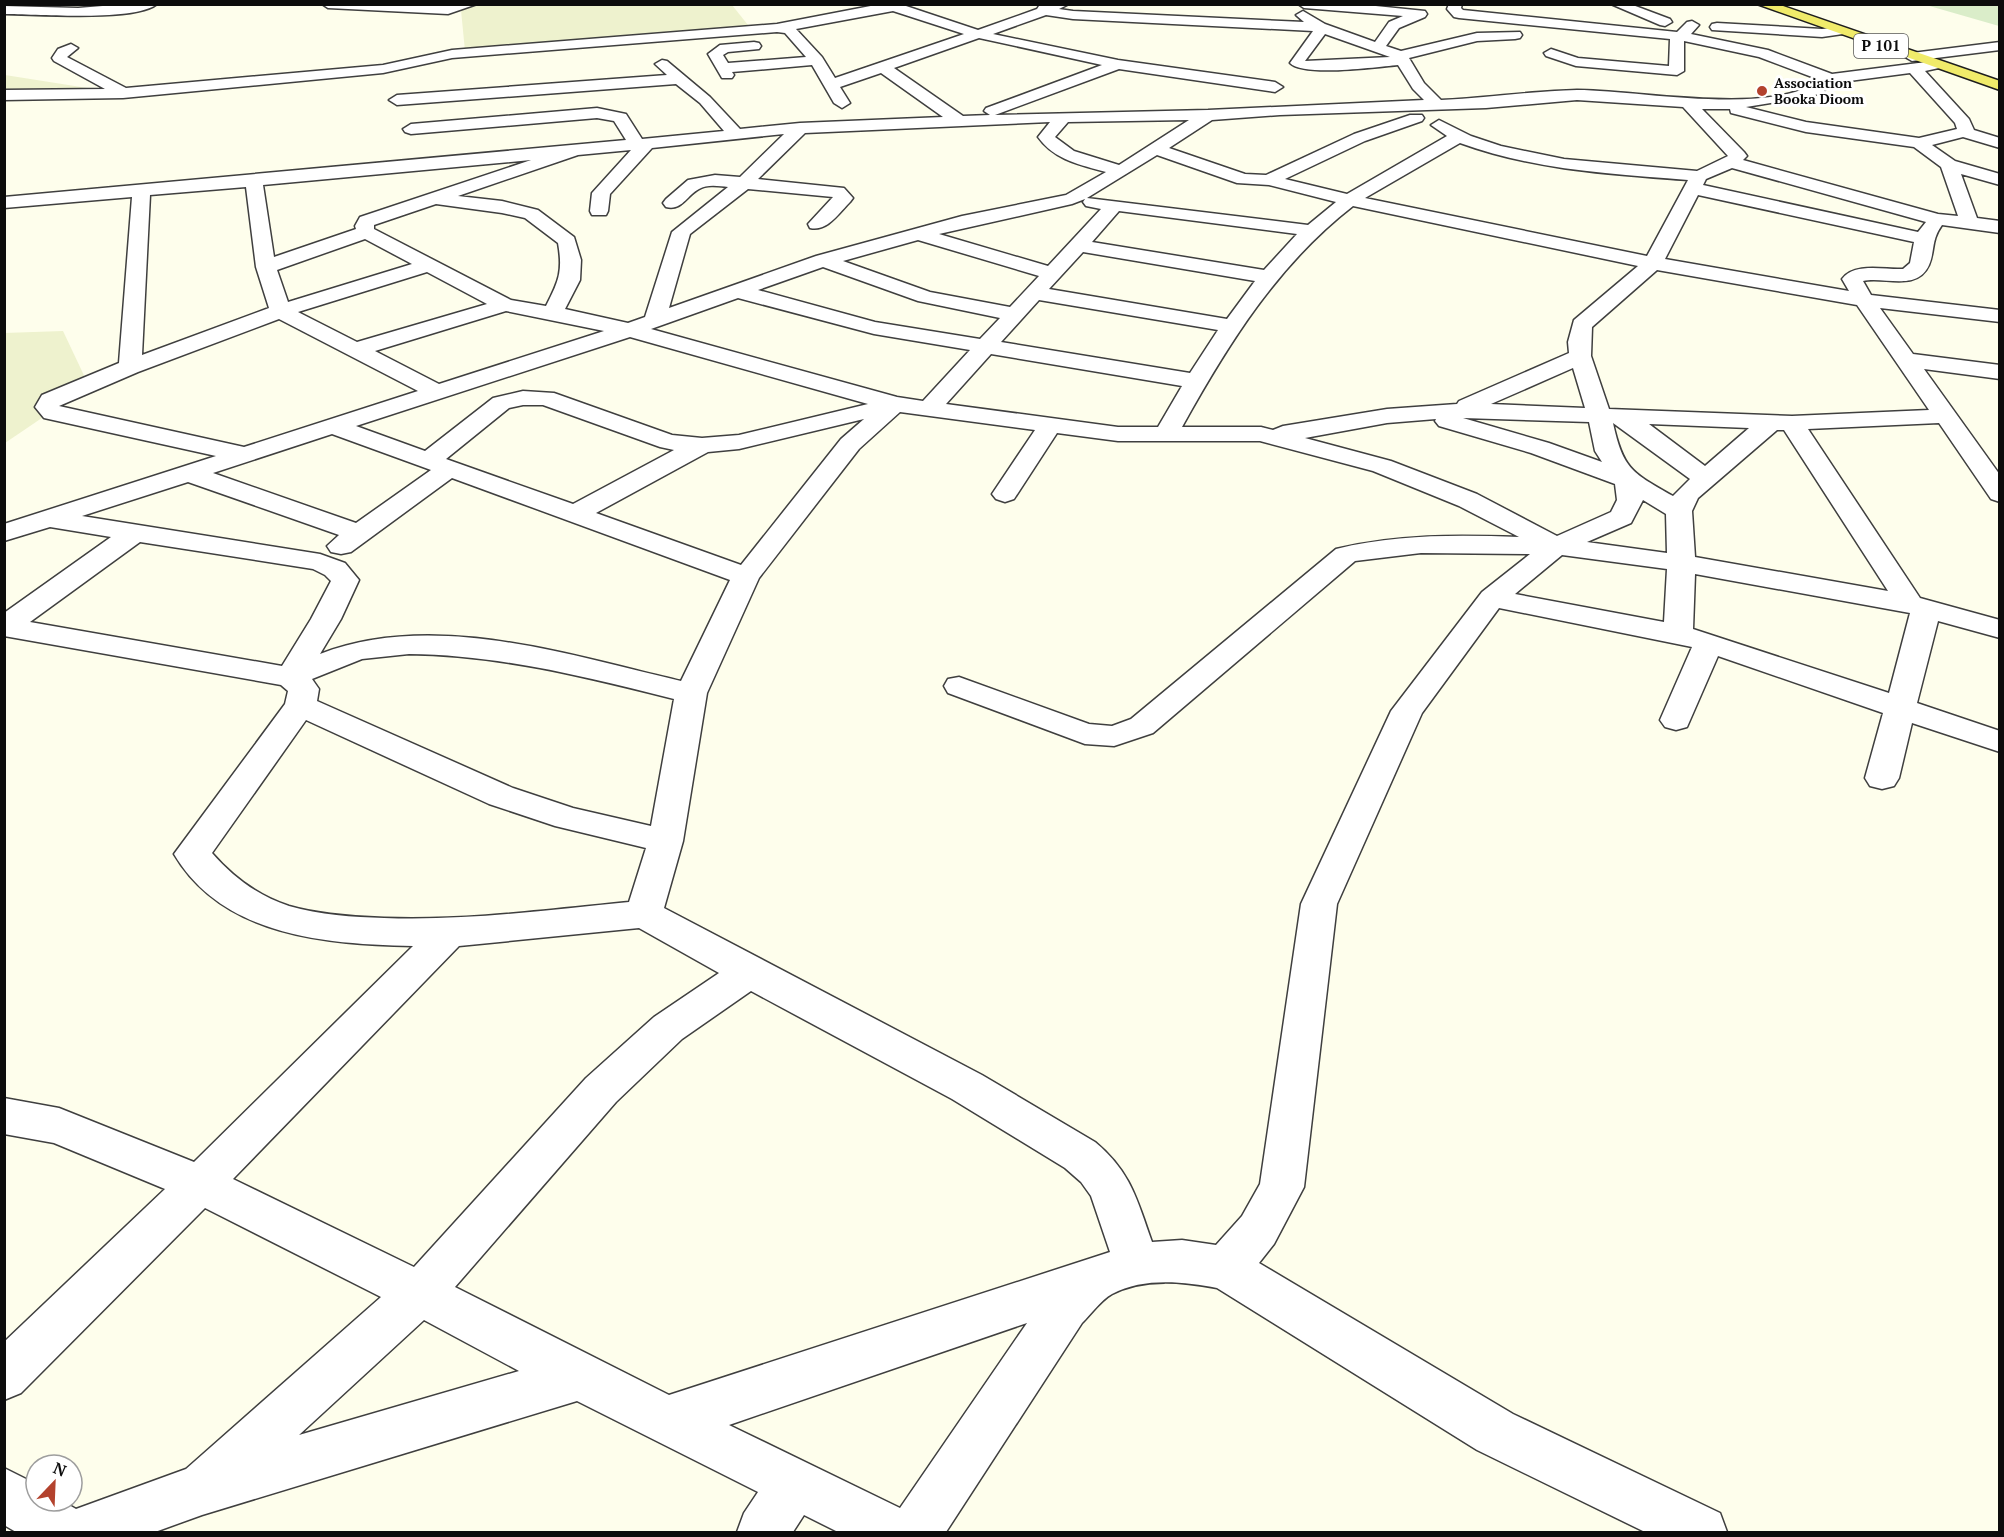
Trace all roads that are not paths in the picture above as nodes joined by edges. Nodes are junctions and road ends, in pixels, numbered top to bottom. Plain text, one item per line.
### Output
1 (150, 4) edge
2 (328, 4) edge
3 (471, 4) edge
4 (1063, 4) edge
5 (1289, 4) edge
6 (1304, 4) edge
7 (1456, 4) edge
8 (1617, 4) edge
9 (1763, 4) edge
10 (376, 5) edge
11 (890, 6) edge
12 (1342, 6) edge
13 (4, 10) edge
14 (55, 11) junction
15 (1045, 11) junction
16 (1534, 23) junction
17 (1692, 25) junction
18 (24, 27) dead end
19 (777, 28) junction
20 (1322, 28) junction
21 (1838, 31) junction
22 (976, 35) junction
23 (1678, 38) junction
24 (633, 39) junction
25 (801, 42) junction
26 (1023, 45) junction
27 (1998, 46) edge
28 (71, 48) dead end
29 (1378, 48) junction
30 (1551, 53) dead end
31 (990, 55) dead end
32 (1402, 58) junction
33 (817, 60) junction
34 (1199, 60) dead end
35 (1913, 63) junction
36 (1118, 64) junction
37 (1934, 65) joint
38 (883, 67) junction
39 (1308, 67) junction
40 (1167, 71) junction
41 (926, 75) dead end
42 (678, 78) junction
43 (1830, 80) junction
44 (904, 82) junction
45 (390, 84) junction
46 (831, 85) junction
47 (2000, 86) edge
48 (1274, 87) junction
49 (1051, 89) junction
50 (496, 92) junction
51 (123, 93) junction
52 (4, 95) edge
53 (1689, 104) junction
54 (1718, 105) junction
55 (1377, 106) junction
56 (1426, 108) junction
57 (1213, 115) junction
58 (1122, 116) junction
59 (1063, 117) junction
60 (513, 119) junction
61 (962, 121) junction
62 (1990, 123) dead end
63 (855, 126) junction
64 (1964, 127) junction
65 (800, 128) junction
66 (411, 129) junction
67 (737, 135) junction
68 (1458, 137) junction
69 (2000, 142) edge
70 (1919, 143) junction
71 (642, 144) junction
72 (1156, 149) junction
73 (574, 151) junction
74 (535, 154) junction
75 (1731, 162) junction
76 (428, 165) junction
77 (1949, 165) junction
78 (389, 169) junction
79 (1121, 171) junction
80 (1269, 180) junction
81 (2000, 180) edge
82 (254, 181) junction
83 (745, 182) junction
84 (1696, 182) junction
85 (141, 190) junction
86 (433, 198) junction
87 (1072, 199) junction
88 (1350, 200) junction
89 (4, 203) edge
90 (672, 203) dead end
91 (1115, 205) junction
92 (397, 210) junction
93 (599, 211) dead end
94 (1937, 219) junction
95 (817, 224) dead end
96 (1970, 224) junction
97 (2000, 227) edge
98 (1314, 231) junction
99 (366, 232) junction
100 (918, 234) junction
101 (1924, 239) junction
102 (1078, 245) junction
103 (823, 260) junction
104 (1653, 263) junction
105 (429, 265) junction
106 (266, 267) junction
107 (1052, 274) junction
108 (1268, 277) junction
109 (736, 291) junction
110 (1034, 293) junction
111 (1863, 300) junction
112 (505, 305) junction
113 (280, 311) junction
114 (553, 313) junction
115 (1015, 314) junction
116 (2000, 316) edge
117 (642, 325) junction
118 (1233, 326) junction
119 (987, 346) junction
120 (355, 350) junction
121 (1580, 356) junction
122 (1906, 360) junction
123 (130, 367) junction
124 (2000, 372) edge
125 (1195, 381) junction
126 (437, 392) junction
127 (895, 404) junction
128 (928, 409) junction
129 (1454, 411) junction
130 (1418, 413) junction
131 (1611, 416) junction
132 (1945, 416) junction
133 (1782, 422) junction
134 (1351, 424) junction
135 (333, 426) junction
136 (1050, 426) junction
137 (1166, 434) junction
138 (1261, 434) junction
139 (702, 445) junction
140 (244, 455) junction
141 (439, 465) junction
142 (1382, 466) junction
143 (187, 473) junction
144 (1705, 478) junction
145 (1627, 480) junction
146 (1005, 494) dead end
147 (2000, 494) edge
148 (1679, 511) junction
149 (574, 514) junction
150 (47, 519) junction
151 (134, 532) junction
152 (4, 533) edge
153 (360, 533) junction
154 (1556, 546) junction
155 (320, 562) junction
156 (1681, 563) junction
157 (746, 576) junction
158 (1492, 598) junction
159 (1918, 607) junction
160 (5, 626) edge
161 (2000, 629) edge
162 (1678, 634) junction
163 (1709, 643) junction
164 (959, 686) dead end
165 (296, 691) junction
166 (691, 693) junction
167 (1900, 707) junction
168 (1676, 720) dead end
169 (2000, 742) edge
170 (1882, 778) dead end
171 (666, 841) junction
172 (644, 914) junction
173 (448, 933) junction
174 (749, 972) junction
175 (4, 1116) edge
176 (200, 1184) junction
177 (1226, 1268) junction
178 (1116, 1272) junction
179 (420, 1293) junction
180 (4, 1376) edge
181 (579, 1377) junction
182 (669, 1420) junction
183 (794, 1483) junction
184 (202, 1489) junction
185 (4, 1494) edge
186 (63, 1533) edge
187 (85, 1533) edge
188 (763, 1533) edge
189 (893, 1533) edge
190 (915, 1533) edge
191 (1701, 1533) edge

1 - 14 street
2 - 10 street
3 - 10 street
4 - 15 street
5 - 20 street
6 - 12 street
7 - 16 street
8 - 17 street
9 - 21 main road, P 101
11 - 19 street
11 - 22 street
12 - 29 street
13 - 14 street
14 - 18 street
15 - 20 street
15 - 22 street
16 - 23 street
16 - 32 street
17 - 21 street
17 - 23 street
19 - 24 street
19 - 25 street
20 - 29 street
20 - 39 street
21 - 35 main road, P 101
22 - 26 street
22 - 38 street
23 - 30 street
23 - 43 street
24 - 42 street
24 - 45 street
25 - 33 street
25 - 33 street
26 - 31 street
26 - 36 street
27 - 35 street
28 - 51 street
29 - 32 street
32 - 39 street
32 - 56 street
33 - 46 street
34 - 40 street
35 - 37 street
35 - 43 street
35 - 64 street
36 - 40 street
36 - 49 street
37 - 47 main road
38 - 44 street
38 - 46 street
39 - 48 street
40 - 48 street
41 - 44 street
42 - 50 street
42 - 67 street
43 - 54 street
44 - 61 street
45 - 50 street
45 - 51 street
45 - 66 street
46 - 63 street
48 - 55 street
48 - 57 street
49 - 58 street
49 - 61 street
50 - 60 street
51 - 52 street
53 - 54 street
53 - 56 street
53 - 75 street
54 - 70 street
55 - 56 street
55 - 57 street
56 - 68 street
56 - 80 street
57 - 58 street
57 - 72 street
58 - 59 street
59 - 61 street
59 - 79 street
60 - 66 street
60 - 71 street
60 - 74 street
61 - 63 street
62 - 64 street
63 - 65 street
64 - 69 street
64 - 70 street
65 - 67 street
65 - 83 street
66 - 76 street
67 - 71 street
68 - 84 street
68 - 88 street
70 - 77 street
71 - 73 street
71 - 93 street
72 - 79 street
72 - 80 street
73 - 74 street
73 - 86 street
74 - 76 street
75 - 84 street
75 - 94 street
76 - 78 street
77 - 81 street
77 - 96 street
78 - 82 street
78 - 92 street
79 - 87 street
80 - 88 street
82 - 85 street
82 - 106 street
83 - 90 street
83 - 95 street
83 - 117 street
84 - 101 street
84 - 104 street
85 - 89 street
85 - 123 street
86 - 92 street
86 - 114 street
87 - 91 street
87 - 100 street
88 - 98 street
88 - 104 street
91 - 98 street
91 - 102 street
92 - 99 street
94 - 96 street
94 - 101 street
96 - 97 street
98 - 108 street
99 - 105 street
99 - 106 street
100 - 103 street
100 - 107 street
101 - 111 street
102 - 107 street
102 - 108 street
103 - 109 street
103 - 115 street
104 - 111 street
104 - 121 street
105 - 112 street
105 - 113 street
106 - 113 street
107 - 110 street
108 - 118 street
109 - 117 street
109 - 119 street
110 - 115 street
110 - 118 street
111 - 116 street
111 - 122 street
112 - 114 street
112 - 120 street
113 - 120 street
113 - 123 street
114 - 117 street
115 - 119 street
117 - 126 street
117 - 127 street
118 - 125 street
119 - 125 street
119 - 128 street
120 - 126 street
121 - 129 street
121 - 131 street
122 - 124 street
122 - 132 street
123 - 140 street
125 - 137 street
126 - 135 street
127 - 128 street
127 - 139 street
127 - 157 street
128 - 136 street
129 - 130 street
129 - 131 street
130 - 134 street
130 - 145 street
131 - 133 street
131 - 144 street
131 - 145 street
132 - 133 street
132 - 147 street
133 - 144 street
133 - 159 street
134 - 138 street
134 - 142 street
135 - 140 street
135 - 141 street
136 - 137 street
136 - 146 street
137 - 138 street
138 - 142 street
139 - 141 street
139 - 149 street
140 - 143 street
141 - 149 street
141 - 153 street
142 - 154 street
143 - 150 street
143 - 153 street
144 - 148 street
145 - 148 street
145 - 154 street
148 - 156 street
149 - 157 street
150 - 151 street
150 - 152 street
151 - 155 street
151 - 160 street
153 - 155 street
154 - 156 street
154 - 158 street
154 - 164 street
155 - 165 street
156 - 159 street
156 - 162 street
157 - 166 street
158 - 162 street
158 - 177 street
159 - 161 street
159 - 167 street
160 - 165 street
162 - 163 street
163 - 167 street
163 - 168 street
165 - 166 street
165 - 171 street
165 - 173 street
166 - 171 street
167 - 169 street
167 - 170 street
171 - 172 street
172 - 173 street
172 - 174 street
173 - 176 street
174 - 178 street
174 - 179 street
175 - 176 street
176 - 179 street
176 - 180 street
177 - 178 street
177 - 191 street
178 - 182 street
178 - 190 street
179 - 181 street
179 - 184 street
181 - 182 street
181 - 184 street
182 - 183 street
183 - 188 street
183 - 189 street
184 - 187 street
185 - 186 street

